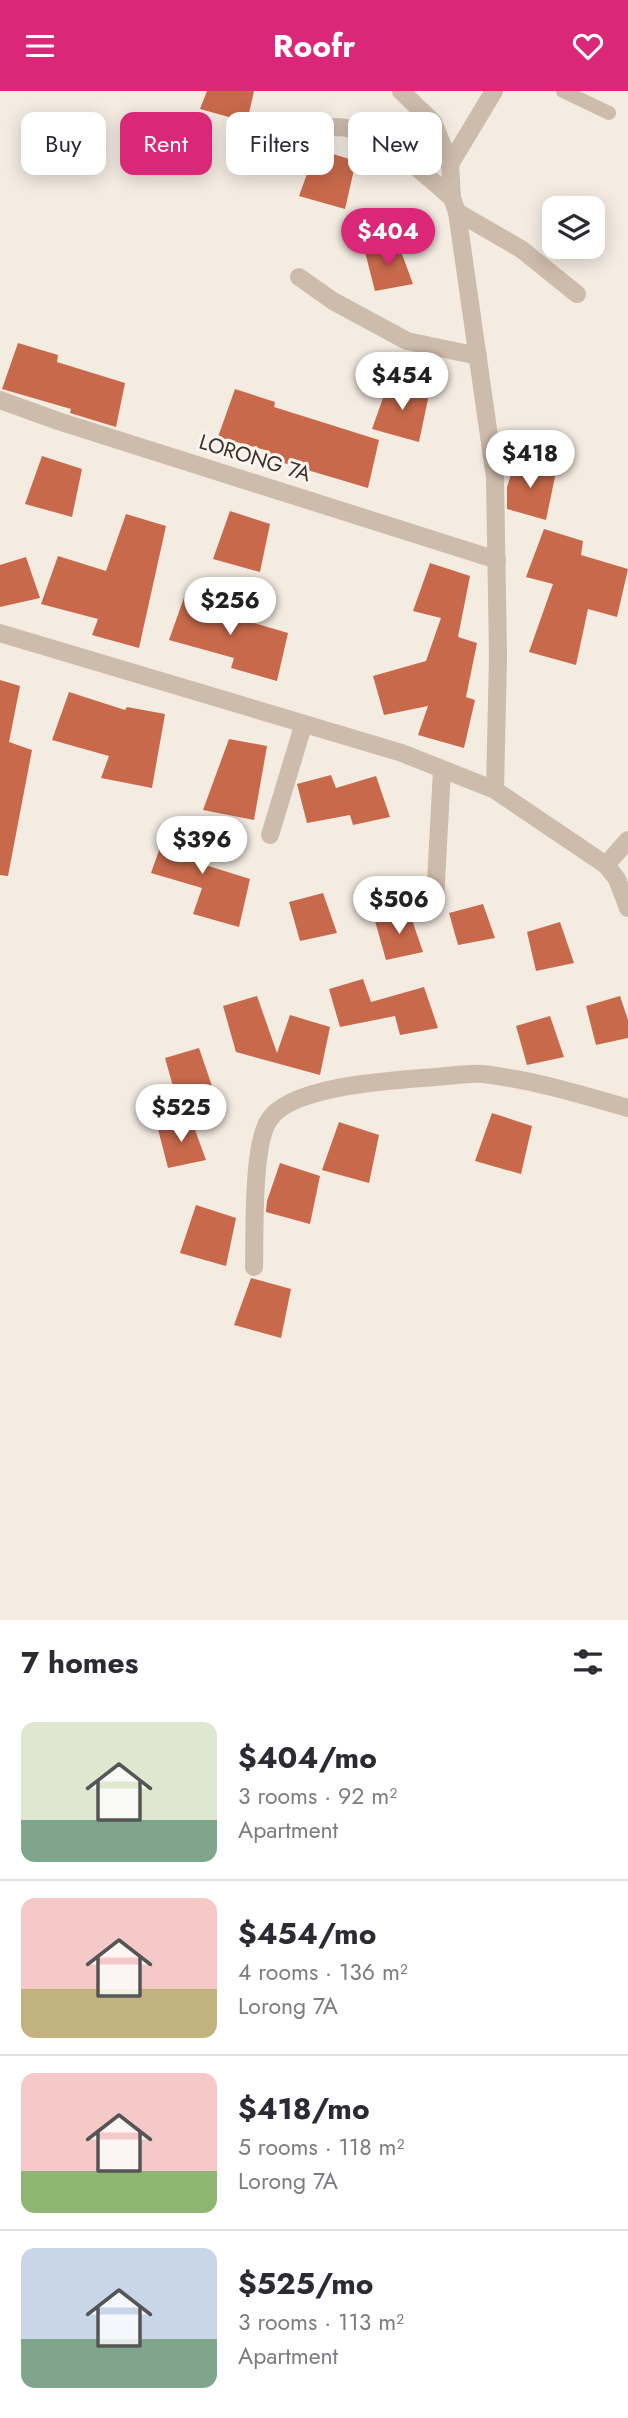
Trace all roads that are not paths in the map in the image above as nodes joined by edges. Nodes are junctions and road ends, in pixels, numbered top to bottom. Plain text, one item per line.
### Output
1 (401, 91) edge
2 (494, 91) edge
3 (563, 91) edge
4 (609, 113) dead end
5 (334, 128) edge
6 (450, 164) junction
7 (455, 205) junction
8 (299, 277) dead end
9 (577, 294) dead end
10 (478, 356) junction
11 (0, 400) edge
12 (496, 560) junction
13 (0, 633) edge
14 (303, 726) junction
15 (442, 770) junction
16 (495, 790) junction
17 (270, 835) dead end
18 (628, 840) edge
19 (606, 866) junction
20 (435, 901) dead end
21 (628, 908) edge
22 (628, 1108) edge
23 (254, 1267) dead end

1 - 6 street
2 - 6 street
3 - 4 lane
5 - 7 street
6 - 7 street
7 - 9 street
7 - 10 street
8 - 10 street
10 - 12 street
11 - 12 street, LORONG 7A
12 - 16 street
13 - 14 street
14 - 15 street
14 - 17 street
15 - 16 street
15 - 20 street
16 - 19 street
18 - 19 street
19 - 21 street
22 - 23 street

